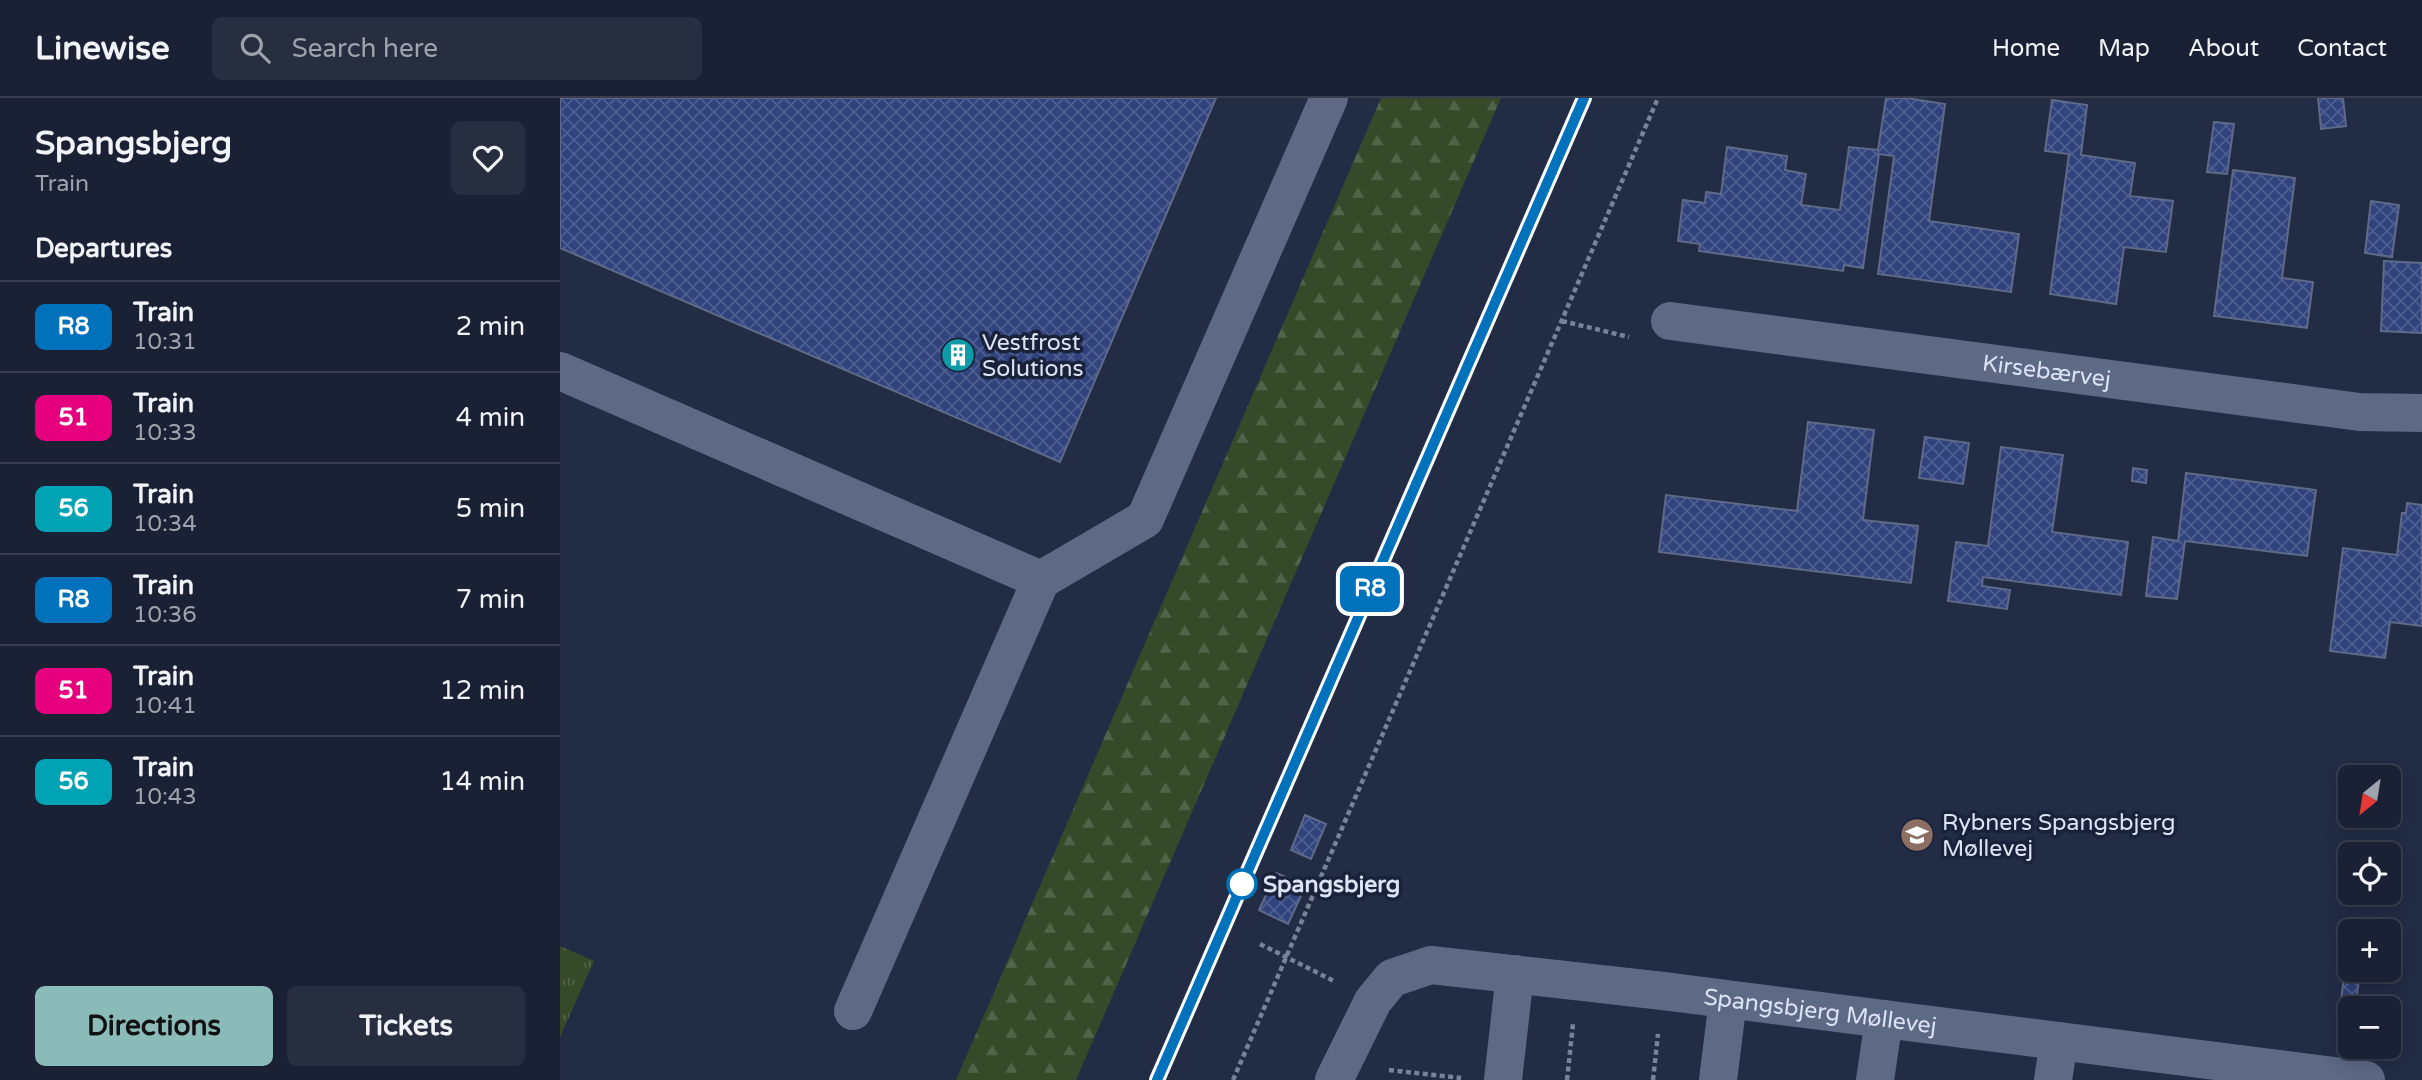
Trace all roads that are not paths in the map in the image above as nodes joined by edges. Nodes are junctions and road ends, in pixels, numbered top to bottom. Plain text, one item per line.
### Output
1 (1329, 98) edge
2 (1670, 321) road end
3 (560, 371) edge
4 (2422, 413) edge
5 (1041, 580) junction
6 (1515, 974) junction
7 (1728, 1000) junction
8 (853, 1011) dead end
9 (1884, 1019) junction
10 (2059, 1041) junction
11 (2208, 1070) edge
12 (1335, 1080) edge
13 (1503, 1080) edge
14 (1718, 1080) edge
15 (1875, 1080) edge
16 (2053, 1080) edge
17 (2366, 1080) edge

1 - 5 street
2 - 4 street, Kirsebærvej
3 - 5 street
5 - 8 street
6 - 7 street, Spangsbjerg Møllevej
6 - 12 street, Spangsbjerg Møllevej
6 - 13 street
7 - 9 street, Spangsbjerg Møllevej
7 - 14 street
9 - 10 street, Spangsbjerg Møllevej
9 - 15 street
10 - 11 street, Spangsbjerg Møllevej
10 - 16 street
11 - 17 street, Spangsbjerg Møllevej

